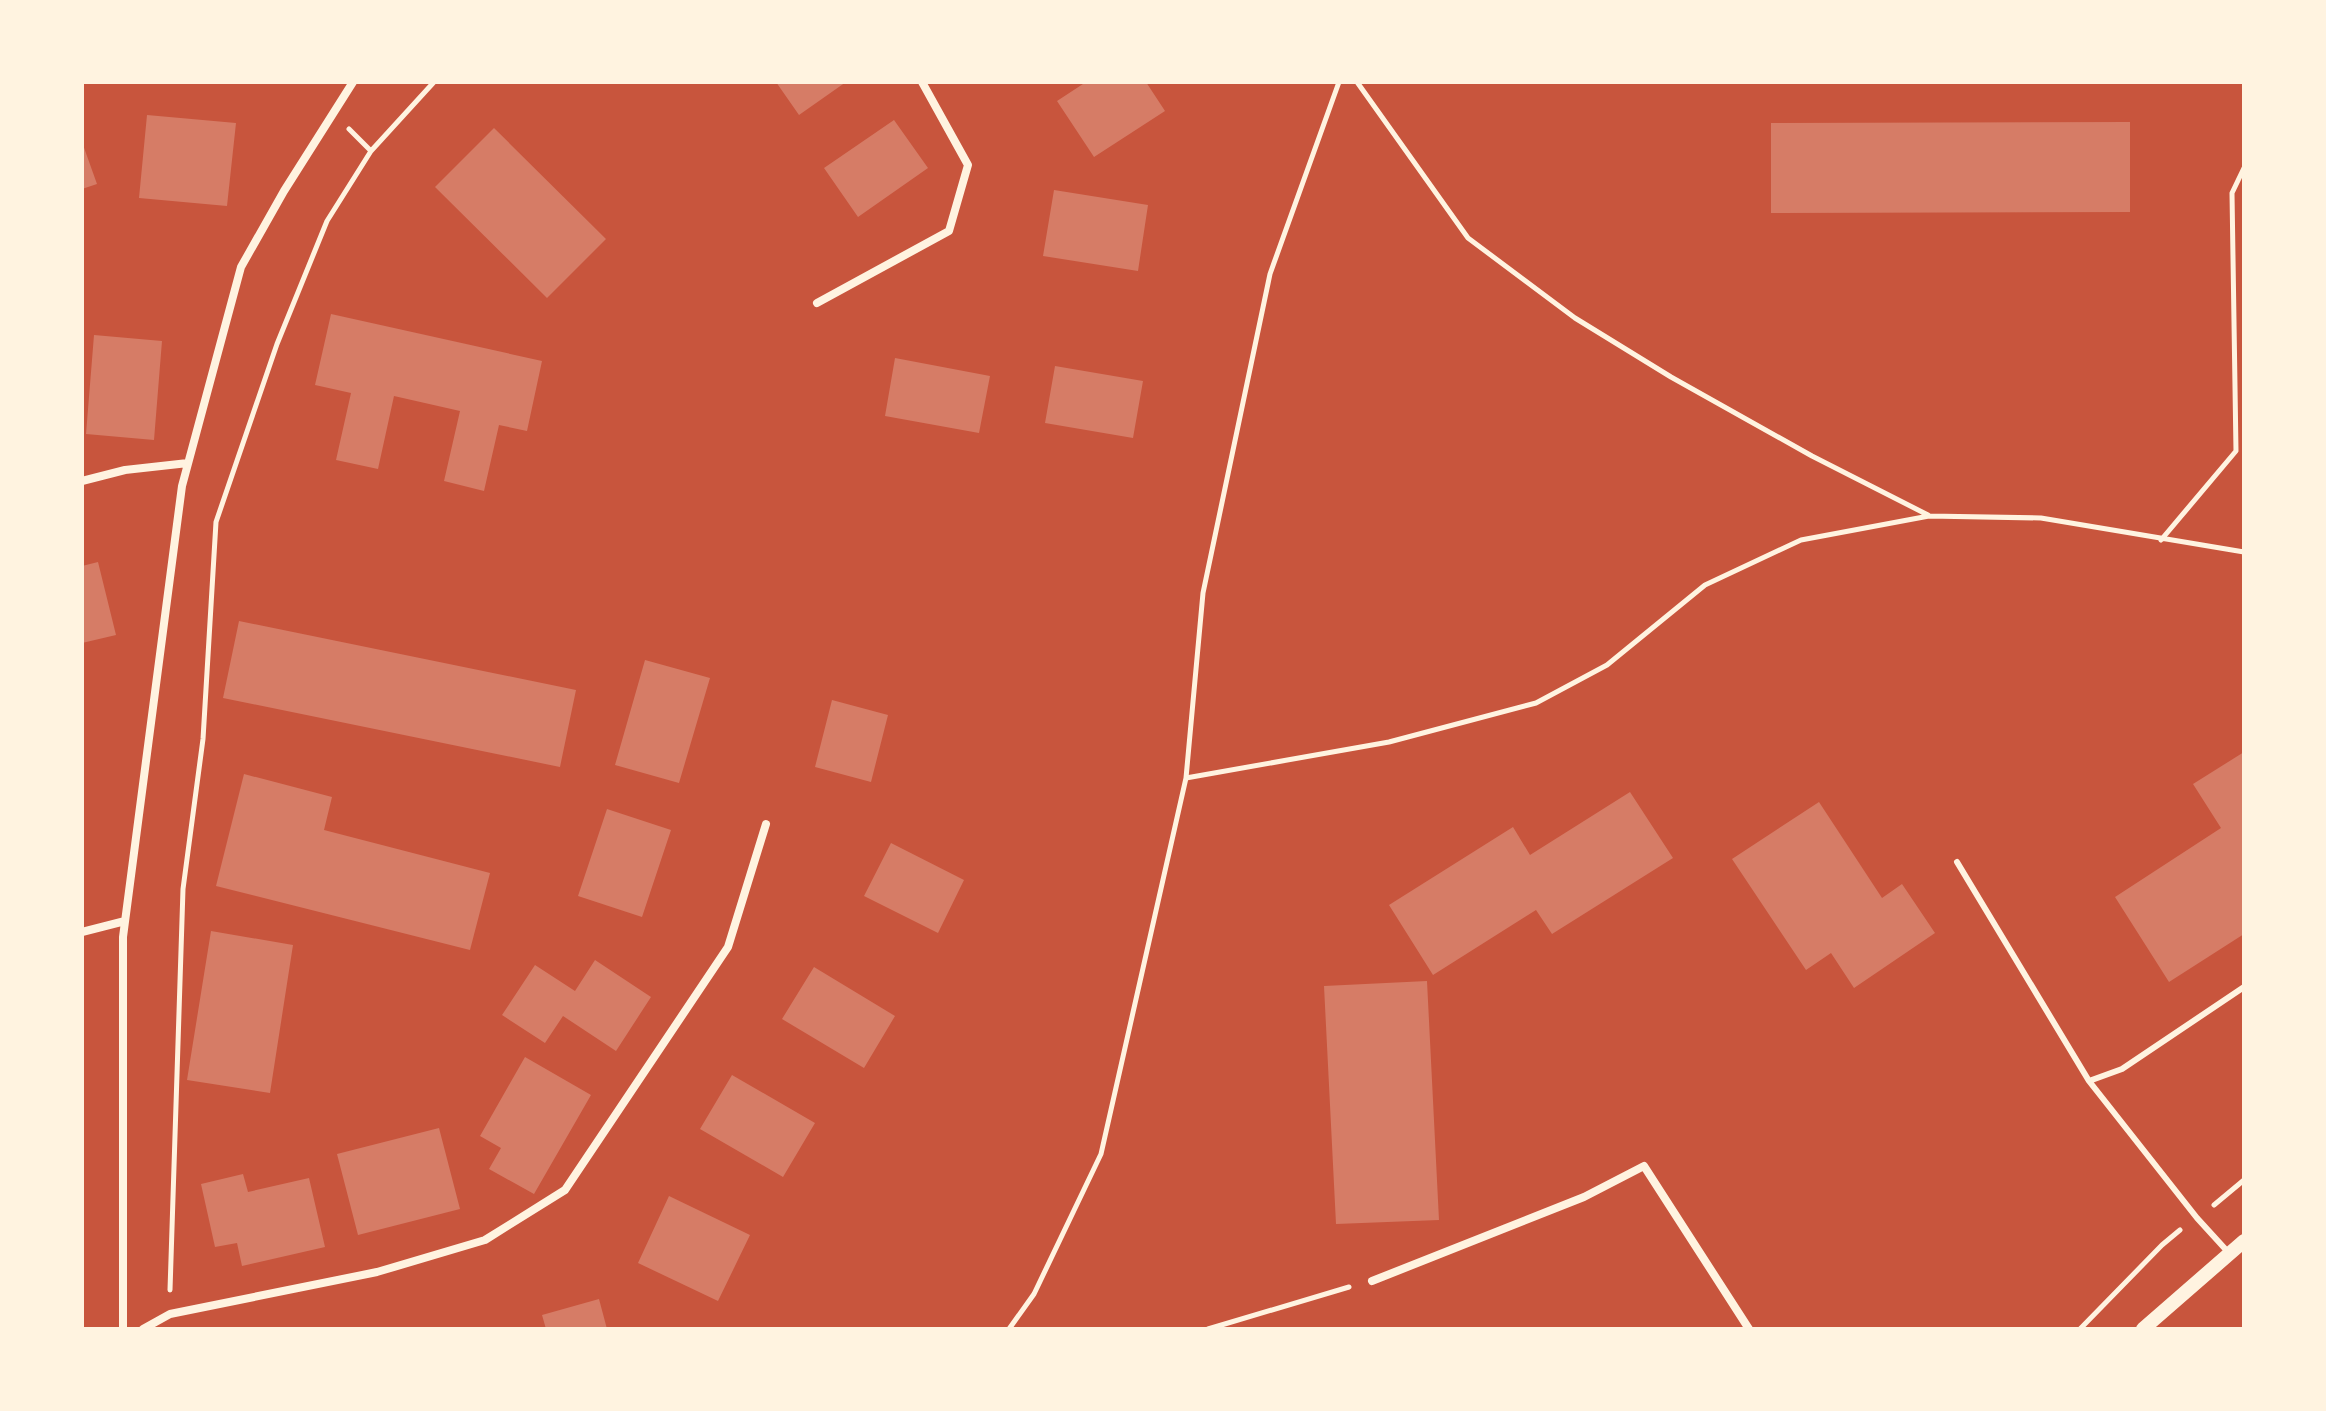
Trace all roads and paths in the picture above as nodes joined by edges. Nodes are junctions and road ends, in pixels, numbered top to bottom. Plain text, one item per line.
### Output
1 (353, 82) edge
2 (434, 82) edge
3 (922, 82) edge
4 (1339, 82) edge
5 (1357, 82) edge
6 (2244, 168) edge
7 (817, 303) dead end
8 (188, 463) junction
9 (82, 481) edge
10 (1929, 516) junction
11 (2161, 540) junction
12 (2244, 552) edge
13 (1186, 778) junction
14 (766, 824) dead end
15 (1957, 862) dead end
16 (125, 921) junction
17 (82, 932) edge
18 (2244, 987) edge
19 (2089, 1081) junction
20 (2244, 1180) edge
21 (2197, 1218) junction
22 (2244, 1241) edge
23 (2228, 1252) junction
24 (1372, 1281) joint
25 (170, 1314) junction
26 (123, 1329) edge
27 (143, 1329) edge
28 (1009, 1329) edge
29 (1208, 1329) edge
30 (1749, 1329) edge
31 (2080, 1329) edge
32 (2143, 1329) edge

1 - 8 street
2 - 25 path
3 - 7 street
4 - 13 path
5 - 10 path
6 - 11 path
8 - 9 street
8 - 16 street
10 - 11 path
10 - 13 path
11 - 12 path
13 - 28 path
14 - 25 street
15 - 19 lane
16 - 17 street
16 - 26 street
18 - 19 lane
19 - 21 lane
20 - 21 path
21 - 23 lane
21 - 31 path
22 - 23 street
23 - 32 street
24 - 29 path
24 - 30 street
25 - 27 street

